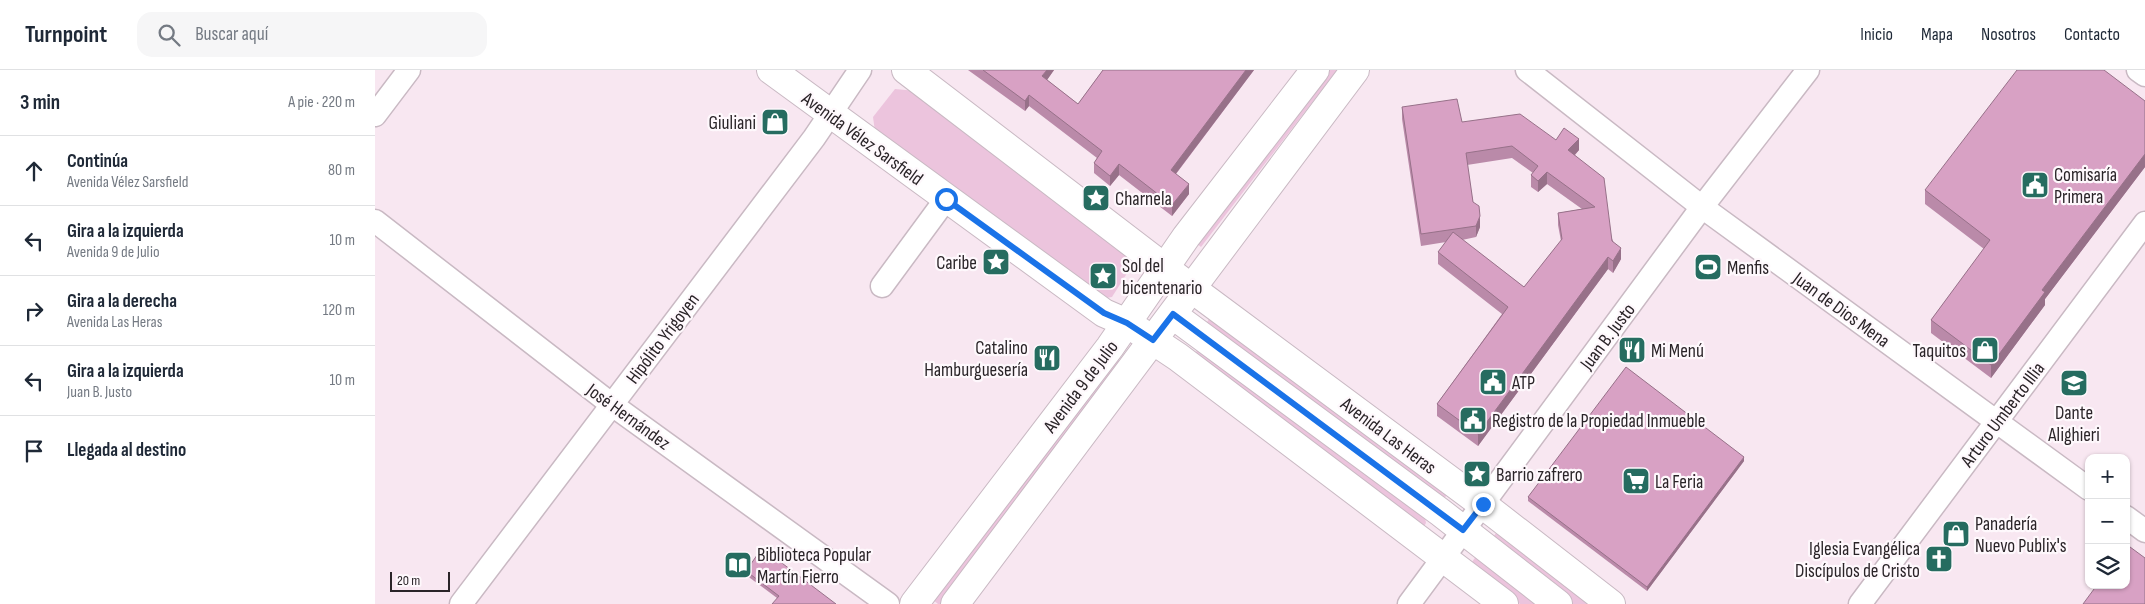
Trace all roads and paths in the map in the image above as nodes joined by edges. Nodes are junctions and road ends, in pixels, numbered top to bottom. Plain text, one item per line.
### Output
1 (409, 70) edge
2 (771, 70) edge
3 (860, 70) edge
4 (905, 70) edge
5 (1315, 70) edge
6 (1355, 70) edge
7 (1527, 70) edge
8 (1808, 70) edge
9 (2138, 70) edge
10 (2145, 75) edge
11 (830, 114) junction
12 (375, 115) edge
13 (946, 199) junction
14 (1702, 207) junction
15 (375, 221) edge
16 (2145, 223) edge
17 (1165, 266) junction
18 (882, 286) dead end
19 (1191, 288) junction
20 (1173, 314) junction
21 (1127, 323) junction
22 (1153, 340) junction
23 (611, 404) junction
24 (1997, 421) junction
25 (2085, 486) edge
26 (1483, 504) junction
27 (2130, 520) edge
28 (1463, 530) junction
29 (2145, 531) edge
30 (1445, 558) junction
31 (461, 604) edge
32 (888, 604) edge
33 (914, 604) edge
34 (955, 604) edge
35 (1409, 604) edge
36 (1504, 604) edge
37 (1558, 604) edge
38 (1611, 604) edge
39 (1860, 604) edge

1 - 12 street
2 - 11 main road, Avenida Vélez Sarsfield
3 - 11 street, Hipólito Yrigoyen
4 - 17 main road
5 - 17 main road, Avenida 9 de Julio
6 - 19 main road, Avenida 9 de Julio
7 - 14 street, Juan de Dios Mena
8 - 14 street, Juan B. Justo
9 - 10 street
11 - 13 main road, Avenida Vélez Sarsfield
11 - 23 street, Hipólito Yrigoyen
13 - 18 street
13 - 21 main road, Avenida Vélez Sarsfield
14 - 24 street, Juan de Dios Mena
14 - 26 street, Juan B. Justo
15 - 23 street, José Hernández
16 - 24 street, Arturo Umberto Illia
17 - 19 main road, Avenida Las Heras
17 - 21 main road, Avenida 9 de Julio
19 - 20 main road, Avenida 9 de Julio
19 - 26 main road, Avenida Las Heras
20 - 22 main road, Avenida 9 de Julio
20 - 28 main road, Avenida Las Heras
21 - 22 main road, Avenida Vélez Sarsfield
21 - 33 main road, Avenida 9 de Julio
22 - 30 main road
22 - 34 main road, Avenida 9 de Julio
23 - 31 street, Hipólito Yrigoyen
23 - 32 street, José Hernández
24 - 25 street, Juan de Dios Mena
24 - 39 street, Arturo Umberto Illia
26 - 28 street, Juan B. Justo
26 - 38 main road, Avenida Las Heras
27 - 29 street
28 - 30 street, Juan B. Justo
28 - 37 main road, Avenida Las Heras
30 - 35 street, Juan B. Justo
30 - 36 main road

